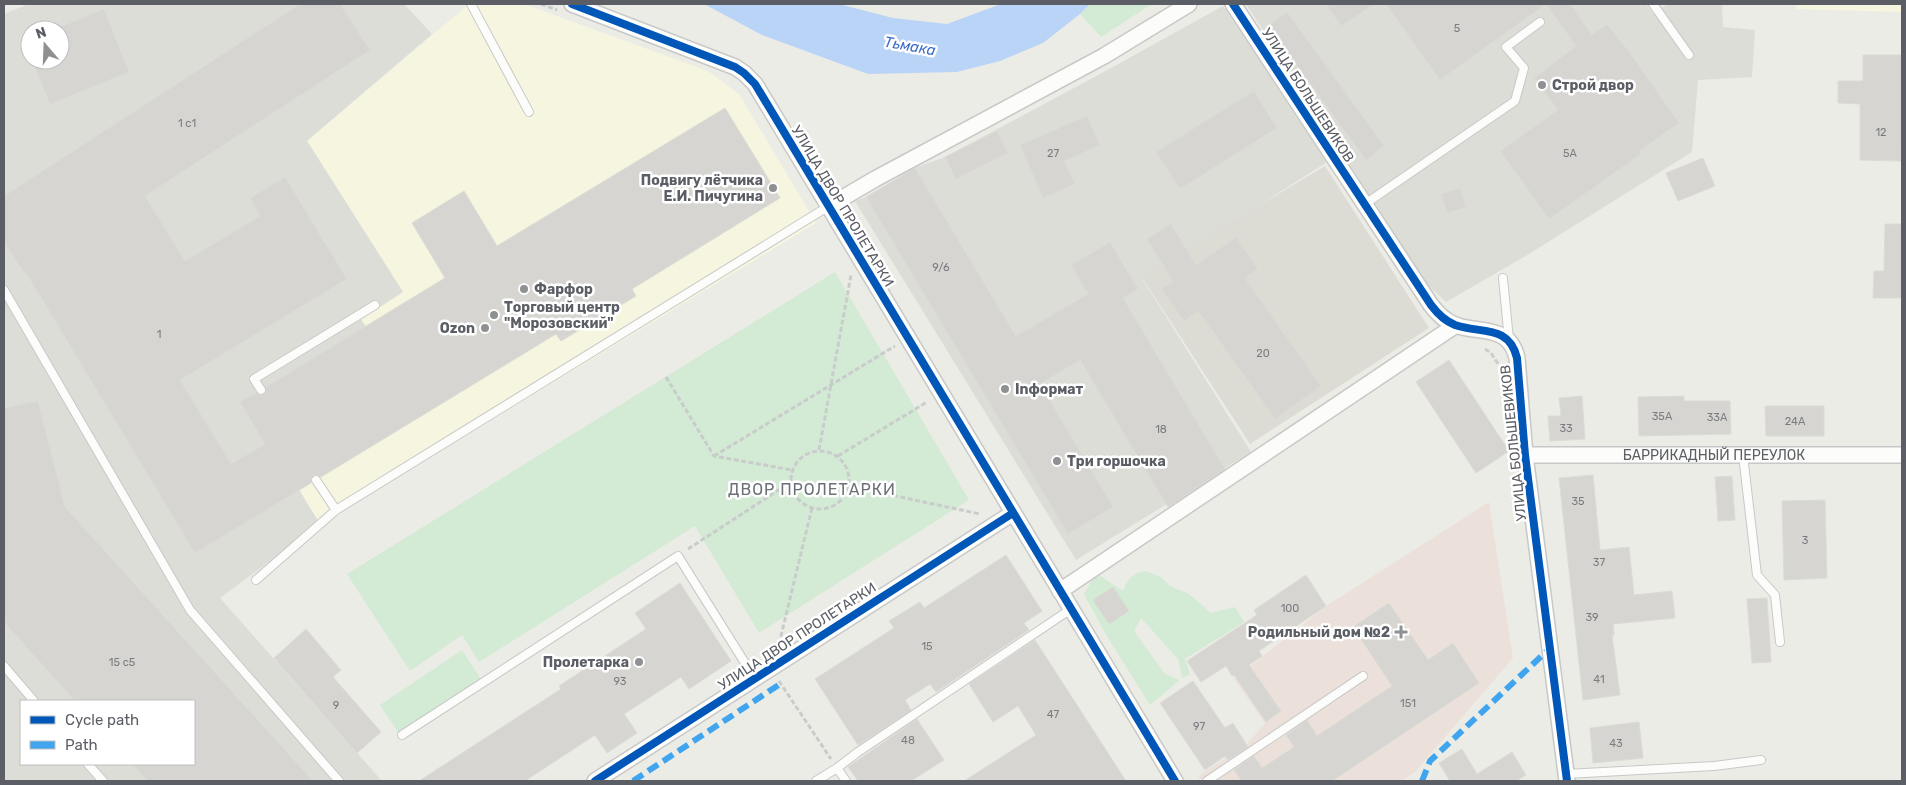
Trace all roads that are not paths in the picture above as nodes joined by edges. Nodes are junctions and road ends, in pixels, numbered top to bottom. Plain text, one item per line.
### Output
1 (471, 4) edge
2 (572, 4) edge
3 (1189, 4) edge
4 (1233, 4) edge
5 (1653, 4) edge
6 (1540, 22) dead end
7 (1689, 55) dead end
8 (529, 112) dead end
9 (1365, 204) junction
10 (828, 206) junction
11 (1503, 278) dead end
12 (4, 290) edge
13 (375, 305) dead end
14 (1456, 325) junction
15 (1509, 342) junction
16 (261, 390) dead end
17 (1525, 455) junction
18 (1743, 455) junction
19 (1902, 455) edge
20 (316, 480) dead end
21 (336, 510) junction
22 (1008, 516) junction
23 (256, 580) dead end
24 (1060, 591) junction
25 (1071, 609) junction
26 (1780, 642) dead end
27 (4, 666) edge
28 (1363, 676) dead end
29 (755, 679) junction
30 (33, 700) edge
31 (402, 735) dead end
32 (1761, 760) dead end
33 (89, 765) edge
34 (836, 768) junction
35 (1566, 778) edge
36 (103, 781) edge
37 (339, 781) edge
38 (595, 781) edge
39 (816, 781) edge
40 (846, 781) edge
41 (1175, 781) edge
42 (1207, 781) edge

1 - 8 lane
2 - 10 street, УЛИЦА ДВОР ПРОЛЕТАРКИ
3 - 10 street
4 - 9 street, УЛИЦА БОЛЬШЕВИКОВ
5 - 7 lane
6 - 9 lane
9 - 14 street, УЛИЦА БОЛЬШЕВИКОВ
10 - 21 lane
10 - 22 street, УЛИЦА ДВОР ПРОЛЕТАРКИ
11 - 15 lane
12 - 37 lane
13 - 16 lane
14 - 15 street, УЛИЦА БОЛЬШЕВИКОВ
14 - 24 street
15 - 17 street, УЛИЦА БОЛЬШЕВИКОВ
17 - 18 street, БАРРИКАДНЫЙ ПЕРЕУЛОК
17 - 35 street, УЛИЦА БОЛЬШЕВИКОВ
18 - 19 street, БАРРИКАДНЫЙ ПЕРЕУЛОК
18 - 26 lane
20 - 21 lane
21 - 23 lane
22 - 24 street, УЛИЦА ДВОР ПРОЛЕТАРКИ
22 - 29 street, УЛИЦА ДВОР ПРОЛЕТАРКИ
24 - 25 street, УЛИЦА ДВОР ПРОЛЕТАРКИ
25 - 34 lane
25 - 41 street, УЛИЦА ДВОР ПРОЛЕТАРКИ
27 - 30 lane
28 - 42 lane
29 - 31 lane
29 - 38 street, УЛИЦА ДВОР ПРОЛЕТАРКИ
32 - 35 lane
33 - 36 lane
34 - 39 lane
34 - 40 lane

